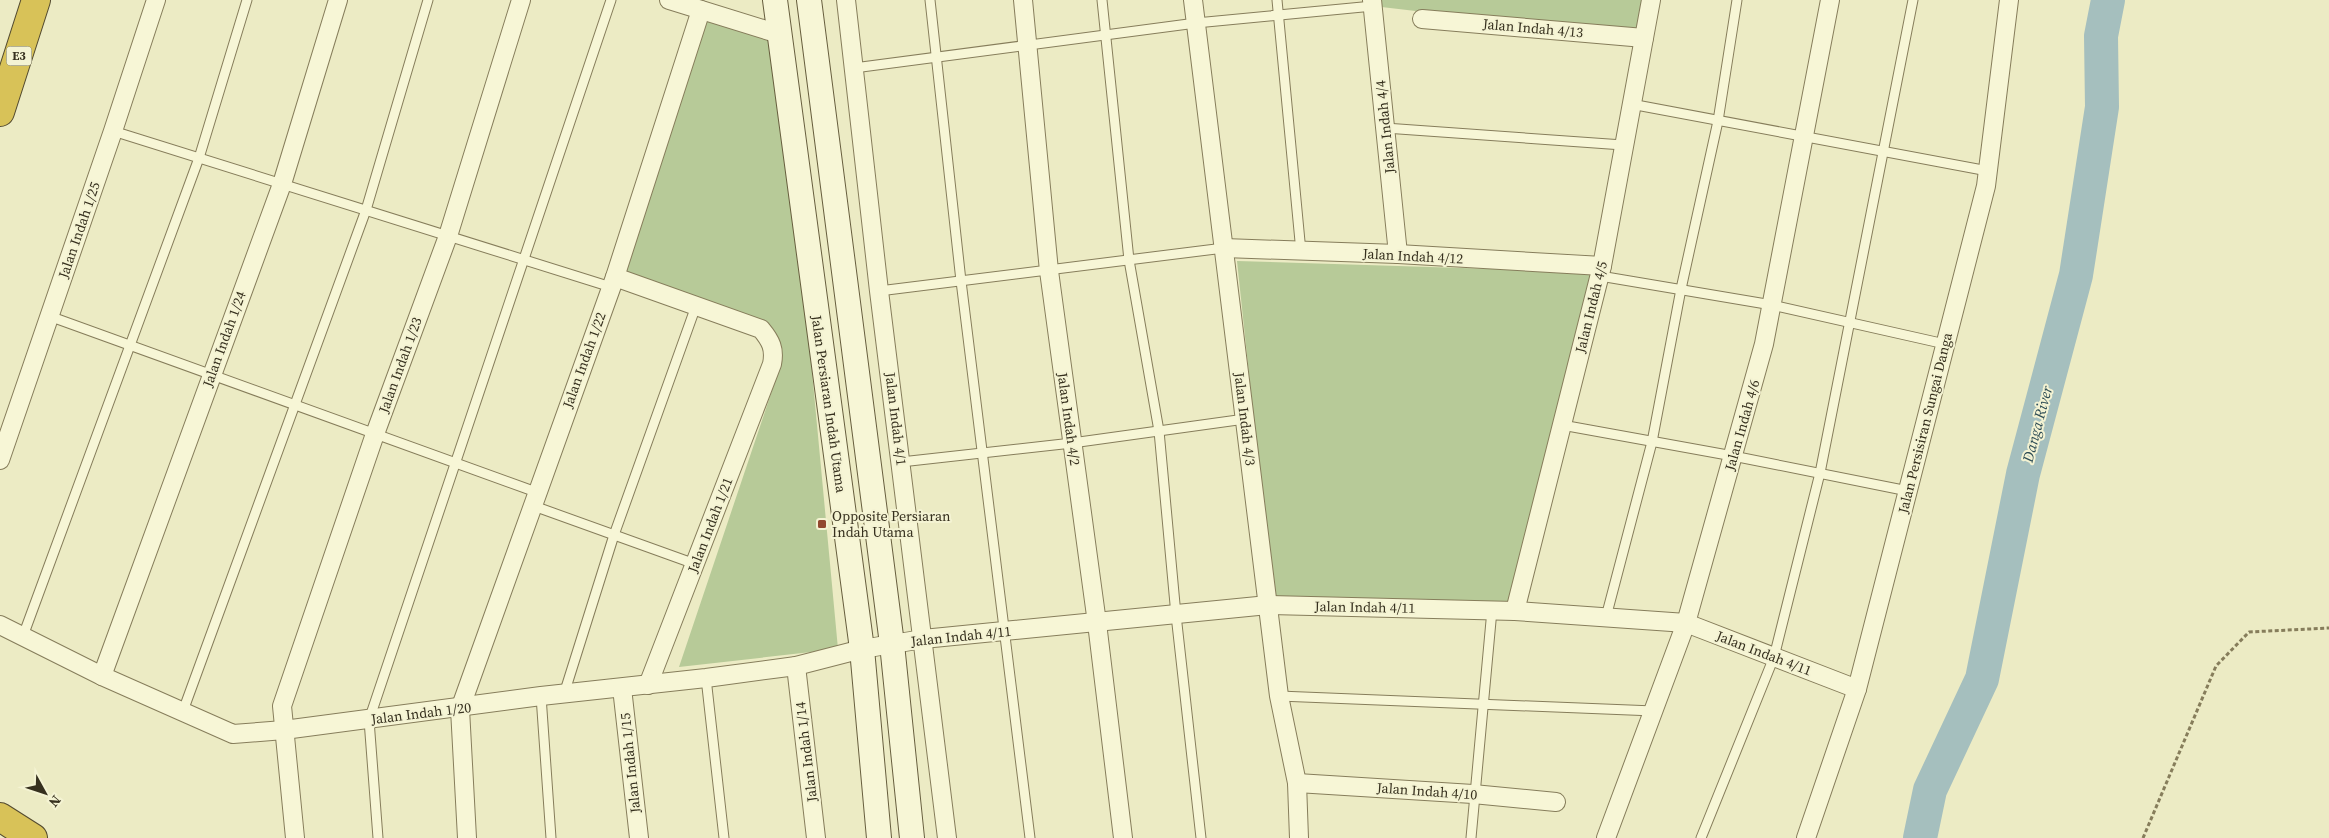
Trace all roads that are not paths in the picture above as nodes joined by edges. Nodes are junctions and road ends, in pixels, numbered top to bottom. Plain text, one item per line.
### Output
1 (36, 0) edge
2 (156, 0) edge
3 (247, 0) edge
4 (338, 0) edge
5 (428, 0) edge
6 (521, 0) edge
7 (611, 0) edge
8 (669, 0) edge
9 (775, 0) edge
10 (809, 0) edge
11 (846, 0) edge
12 (930, 0) edge
13 (1023, 0) edge
14 (1102, 0) edge
15 (1193, 0) edge
16 (1277, 0) edge
17 (1651, 0) edge
18 (1737, 0) edge
19 (1830, 0) edge
20 (1913, 0) edge
21 (2009, 0) edge
22 (1373, 3) edge
23 (701, 10) junction
24 (1278, 15) junction
25 (1422, 18) dead end
26 (1196, 23) junction
27 (779, 34) junction
28 (1105, 36) junction
29 (1644, 38) junction
30 (1028, 45) junction
31 (936, 58) junction
32 (854, 68) junction
33 (1631, 104) junction
34 (0, 112) edge
35 (1718, 121) junction
36 (1385, 128) junction
37 (113, 132) junction
38 (1804, 137) junction
39 (1623, 145) junction
40 (1884, 152) junction
41 (199, 158) junction
42 (1988, 171) junction
43 (282, 184) junction
44 (366, 210) junction
45 (448, 236) junction
46 (1224, 248) junction
47 (1301, 252) junction
48 (1398, 254) junction
49 (524, 260) junction
50 (1129, 260) junction
51 (1049, 271) junction
52 (1601, 271) junction
53 (961, 281) junction
54 (613, 282) junction
55 (1681, 289) junction
56 (879, 291) junction
57 (1772, 304) junction
58 (696, 306) junction
59 (49, 316) junction
60 (1850, 322) junction
61 (1946, 344) junction
62 (131, 346) junction
63 (211, 375) junction
64 (296, 405) junction
65 (1245, 418) junction
66 (1562, 425) junction
67 (1159, 430) junction
68 (375, 434) junction
69 (1652, 442) junction
70 (1072, 443) junction
71 (984, 453) junction
72 (1733, 456) junction
73 (0, 460) edge
74 (455, 462) junction
75 (901, 462) junction
76 (1820, 474) junction
77 (1908, 491) junction
78 (534, 498) junction
79 (614, 535) junction
80 (695, 564) junction
81 (1268, 605) junction
82 (1492, 610) junction
83 (1515, 611) junction
84 (1176, 615) junction
85 (1606, 617) junction
86 (1097, 623) junction
87 (1686, 623) junction
88 (0, 625) edge
89 (1005, 632) junction
90 (23, 636) junction
91 (923, 639) junction
92 (892, 644) junction
93 (862, 648) junction
94 (1774, 657) junction
95 (796, 666) junction
96 (102, 676) junction
97 (706, 678) junction
98 (648, 685) junction
99 (622, 688) junction
100 (1857, 689) junction
101 (564, 694) junction
102 (541, 696) junction
103 (1279, 696) junction
104 (1482, 704) junction
105 (460, 708) junction
106 (183, 711) junction
107 (1654, 711) junction
108 (369, 720) junction
109 (284, 730) junction
110 (1297, 783) junction
111 (1473, 794) junction
112 (1556, 802) dead end
113 (0, 817) edge
114 (33, 838) edge
115 (295, 838) edge
116 (378, 838) edge
117 (467, 838) edge
118 (551, 838) edge
119 (639, 838) edge
120 (724, 838) edge
121 (816, 838) edge
122 (879, 838) edge
123 (912, 838) edge
124 (947, 838) edge
125 (1030, 838) edge
126 (1123, 838) edge
127 (1201, 838) edge
128 (1299, 838) edge
129 (1471, 838) edge
130 (1606, 838) edge
131 (1701, 838) edge
132 (1806, 838) edge

1 - 34 highway, E3
2 - 37 street, Jalan Indah 1/25
3 - 41 lane
4 - 43 street, Jalan Indah 1/24
5 - 44 lane
6 - 45 street, Jalan Indah 1/23
7 - 49 lane
8 - 23 street
9 - 27 main road, Jalan Persiaran Indah Utama
10 - 92 main road
11 - 32 street, Jalan Indah 4/1
12 - 31 lane
13 - 30 street, Jalan Indah 4/2
14 - 28 lane
15 - 26 street, Jalan Indah 4/3
16 - 24 lane
17 - 29 street, Jalan Indah 4/5
18 - 35 lane
19 - 38 street, Jalan Indah 4/6
20 - 40 lane
21 - 42 street, Jalan Persisiran Sungai Danga
22 - 24 lane
22 - 36 street, Jalan Indah 4/4
23 - 27 street
23 - 54 street, Jalan Indah 1/22
24 - 26 lane
24 - 47 lane
25 - 29 street, Jalan Indah 4/13
26 - 28 lane
26 - 46 street, Jalan Indah 4/3
27 - 93 main road, Jalan Persiaran Indah Utama
28 - 30 lane
28 - 50 lane
29 - 33 street, Jalan Indah 4/5
30 - 31 lane
30 - 51 street, Jalan Indah 4/2
31 - 32 lane
31 - 53 lane
32 - 56 street, Jalan Indah 4/1
33 - 35 lane
33 - 39 street, Jalan Indah 4/5
35 - 38 lane
35 - 55 lane
36 - 39 lane
36 - 48 street, Jalan Indah 4/4
37 - 41 lane
37 - 59 street, Jalan Indah 1/25
38 - 40 lane
38 - 57 street, Jalan Indah 4/6
39 - 52 street, Jalan Indah 4/5
40 - 42 lane
40 - 60 lane
41 - 43 lane
41 - 62 lane
42 - 61 street, Jalan Persisiran Sungai Danga
43 - 44 lane
43 - 63 street, Jalan Indah 1/24
44 - 45 lane
44 - 64 lane
45 - 49 lane
45 - 68 street, Jalan Indah 1/23
46 - 47 street, Jalan Indah 4/12
46 - 50 lane
46 - 65 street, Jalan Indah 4/3
47 - 48 street, Jalan Indah 4/12
48 - 52 street, Jalan Indah 4/12
49 - 54 lane
49 - 74 lane
50 - 51 lane
50 - 67 lane
51 - 53 lane
51 - 70 street, Jalan Indah 4/2
52 - 55 lane
52 - 66 street, Jalan Indah 4/5
53 - 56 lane
53 - 71 lane
54 - 58 street
54 - 78 street, Jalan Indah 1/22
55 - 57 lane
55 - 69 lane
56 - 75 street, Jalan Indah 4/1
57 - 60 lane
57 - 72 street, Jalan Indah 4/6
58 - 79 lane
58 - 80 street, Jalan Indah 1/21
59 - 62 lane
59 - 73 street, Jalan Indah 1/25
60 - 61 lane
60 - 76 lane
61 - 77 street, Jalan Persisiran Sungai Danga
62 - 63 lane
62 - 90 lane
63 - 64 lane
63 - 96 street, Jalan Indah 1/24
64 - 68 lane
64 - 106 lane
65 - 67 lane
65 - 81 street, Jalan Indah 4/3
66 - 69 lane
66 - 83 street, Jalan Indah 4/5
67 - 70 lane
67 - 84 lane
68 - 74 lane
68 - 109 street, Jalan Indah 1/23
69 - 72 lane
69 - 85 lane
70 - 71 lane
70 - 86 street, Jalan Indah 4/2
71 - 75 lane
71 - 89 lane
72 - 76 lane
72 - 87 street, Jalan Indah 4/6
74 - 78 lane
74 - 108 lane
75 - 91 street, Jalan Indah 4/1
76 - 77 lane
76 - 94 lane
77 - 100 street, Jalan Persisiran Sungai Danga
78 - 79 lane
78 - 105 street, Jalan Indah 1/22
79 - 80 lane
79 - 101 lane
80 - 98 street, Jalan Indah 1/21
81 - 82 street, Jalan Indah 4/11
81 - 84 street, Jalan Indah 4/11
81 - 103 street, Jalan Indah 4/3
82 - 83 street, Jalan Indah 4/11
82 - 104 lane
83 - 85 street, Jalan Indah 4/11
84 - 86 street, Jalan Indah 4/11
84 - 127 lane
85 - 87 street, Jalan Indah 4/11
86 - 89 street, Jalan Indah 4/11
86 - 126 street, Jalan Indah 4/2
87 - 94 street, Jalan Indah 4/11
87 - 107 street, Jalan Indah 4/6
88 - 90 street, Jalan Indah 1/20
89 - 91 street, Jalan Indah 4/11
89 - 125 lane
90 - 96 street, Jalan Indah 1/20
91 - 92 street, Jalan Indah 4/11
91 - 124 street, Jalan Indah 4/1
92 - 93 street, Jalan Indah 4/11
92 - 123 main road
93 - 95 street, Jalan Indah 1/20
93 - 122 main road, Jalan Persiaran Indah Utama
94 - 100 street, Jalan Indah 4/11
94 - 131 lane
95 - 97 street, Jalan Indah 1/20
95 - 121 street, Jalan Indah 1/14
96 - 106 street, Jalan Indah 1/20
97 - 98 street, Jalan Indah 1/20
97 - 120 lane
98 - 99 street, Jalan Indah 1/20
99 - 101 street, Jalan Indah 1/20
99 - 119 street, Jalan Indah 1/15
100 - 132 street, Jalan Persisiran Sungai Danga
101 - 102 street, Jalan Indah 1/20
102 - 105 street, Jalan Indah 1/20
102 - 118 lane
103 - 104 lane
103 - 110 street, Jalan Indah 4/3
104 - 107 lane
104 - 111 lane
105 - 108 street, Jalan Indah 1/20
105 - 117 street
106 - 109 street, Jalan Indah 1/20
107 - 130 street, Jalan Indah 4/6
108 - 109 street, Jalan Indah 1/20
108 - 116 lane
109 - 115 street, Jalan Indah 1/23
110 - 111 street, Jalan Indah 4/10
110 - 128 street, Jalan Indah 4/3
111 - 112 street, Jalan Indah 4/10
111 - 129 lane
113 - 114 highway

